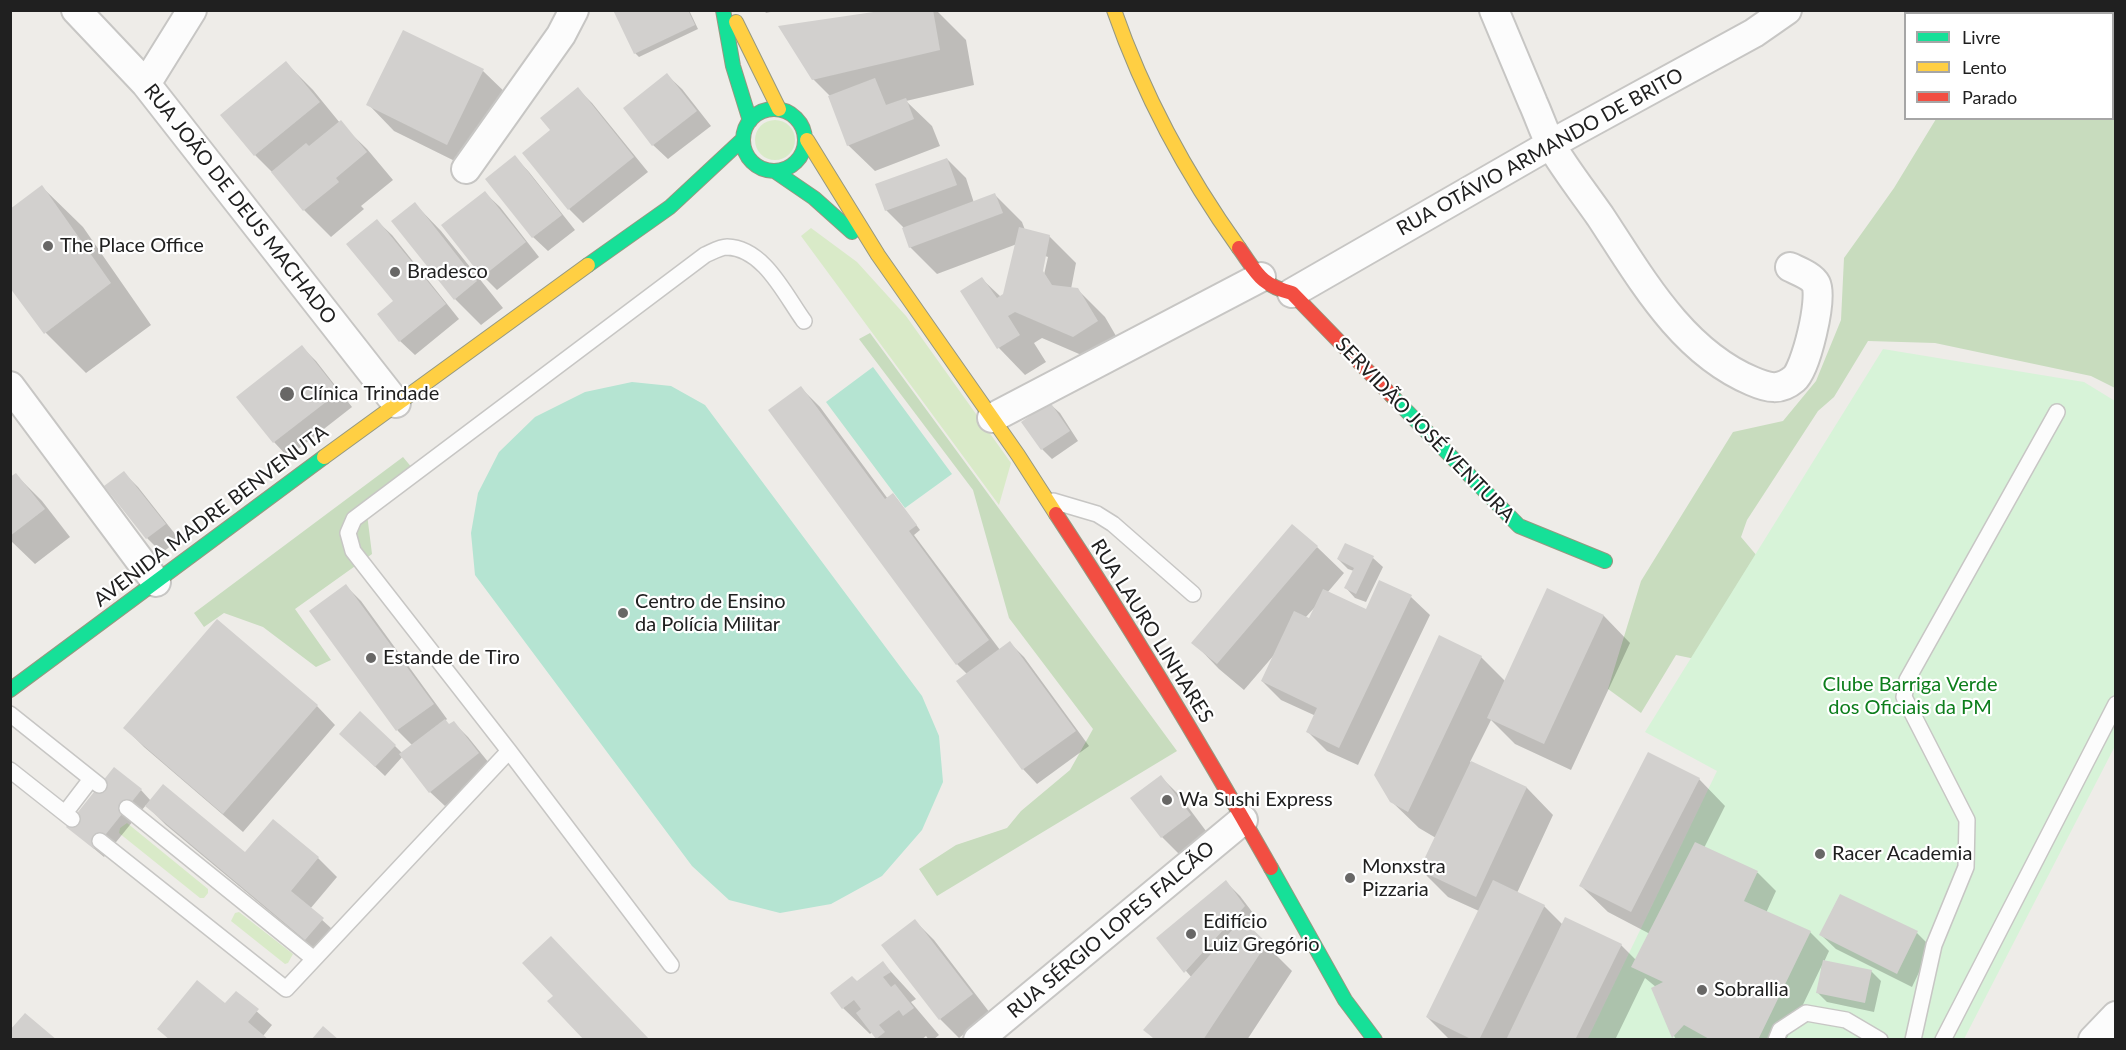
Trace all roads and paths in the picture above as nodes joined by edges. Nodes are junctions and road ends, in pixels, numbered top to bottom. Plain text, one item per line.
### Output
1 (76, 10) edge
2 (192, 10) edge
3 (574, 10) edge
4 (723, 10) edge
5 (730, 10) edge
6 (1114, 10) edge
7 (1494, 10) edge
8 (1787, 10) edge
9 (146, 84) junction
10 (779, 109) junction
11 (750, 121) junction
12 (742, 139) junction
13 (807, 140) junction
14 (1551, 144) junction
15 (466, 169) dead end
16 (769, 171) junction
17 (746, 175) dead end
18 (707, 190) dead end
19 (670, 207) junction
20 (878, 255) junction
21 (1790, 267) dead end
22 (1261, 277) junction
23 (1292, 293) junction
24 (804, 321) dead end
25 (10, 386) edge
26 (396, 403) junction
27 (2057, 412) dead end
28 (992, 418) junction
29 (1046, 500) junction
30 (1605, 561) dead end
31 (156, 582) junction
32 (1193, 594) dead end
33 (14, 681) edge
34 (2115, 704) edge
35 (10, 714) edge
36 (509, 751) junction
37 (10, 770) edge
38 (127, 808) dead end
39 (1244, 820) junction
40 (100, 841) dead end
41 (314, 959) junction
42 (671, 965) dead end
43 (2115, 1016) edge
44 (978, 1040) edge
45 (1376, 1040) edge
46 (1776, 1040) edge
47 (1880, 1040) edge
48 (1913, 1040) edge
49 (1943, 1040) edge
50 (2093, 1040) edge

1 - 9 street, RUA JOÃO DE DEUS MACHADO
2 - 9 street
3 - 15 street
4 - 11 main road
5 - 10 main road
6 - 22 main road, SERVIDÃO JOSÉ VENTURA
7 - 14 street
8 - 14 street, RUA OTÁVIO ARMANDO DE BRITO
9 - 26 street, RUA JOÃO DE DEUS MACHADO
10 - 11 main road
10 - 13 main road
11 - 12 main road
12 - 16 main road
12 - 19 main road, AVENIDA MADRE BENVENUTA
13 - 16 main road
13 - 20 main road, RUA LAURO LINHARES
14 - 21 street
14 - 23 street, RUA OTÁVIO ARMANDO DE BRITO
16 - 17 main road
16 - 20 main road, RUA LAURO LINHARES
18 - 19 main road, AVENIDA MADRE BENVENUTA
19 - 26 main road, AVENIDA MADRE BENVENUTA
20 - 28 main road, RUA LAURO LINHARES
22 - 23 main road, SERVIDÃO JOSÉ VENTURA
22 - 28 street
23 - 30 main road, SERVIDÃO JOSÉ VENTURA
24 - 36 lane
25 - 31 street
26 - 31 main road, AVENIDA MADRE BENVENUTA
27 - 48 lane
28 - 29 main road, RUA LAURO LINHARES
29 - 32 lane
29 - 39 main road, RUA LAURO LINHARES
31 - 33 main road, AVENIDA MADRE BENVENUTA
34 - 49 lane
35 - 37 lane
36 - 41 lane
36 - 42 lane
38 - 41 lane
39 - 44 street, RUA SÉRGIO LOPES FALCÃO
39 - 45 main road, RUA LAURO LINHARES
40 - 41 lane
43 - 50 street
46 - 47 lane

